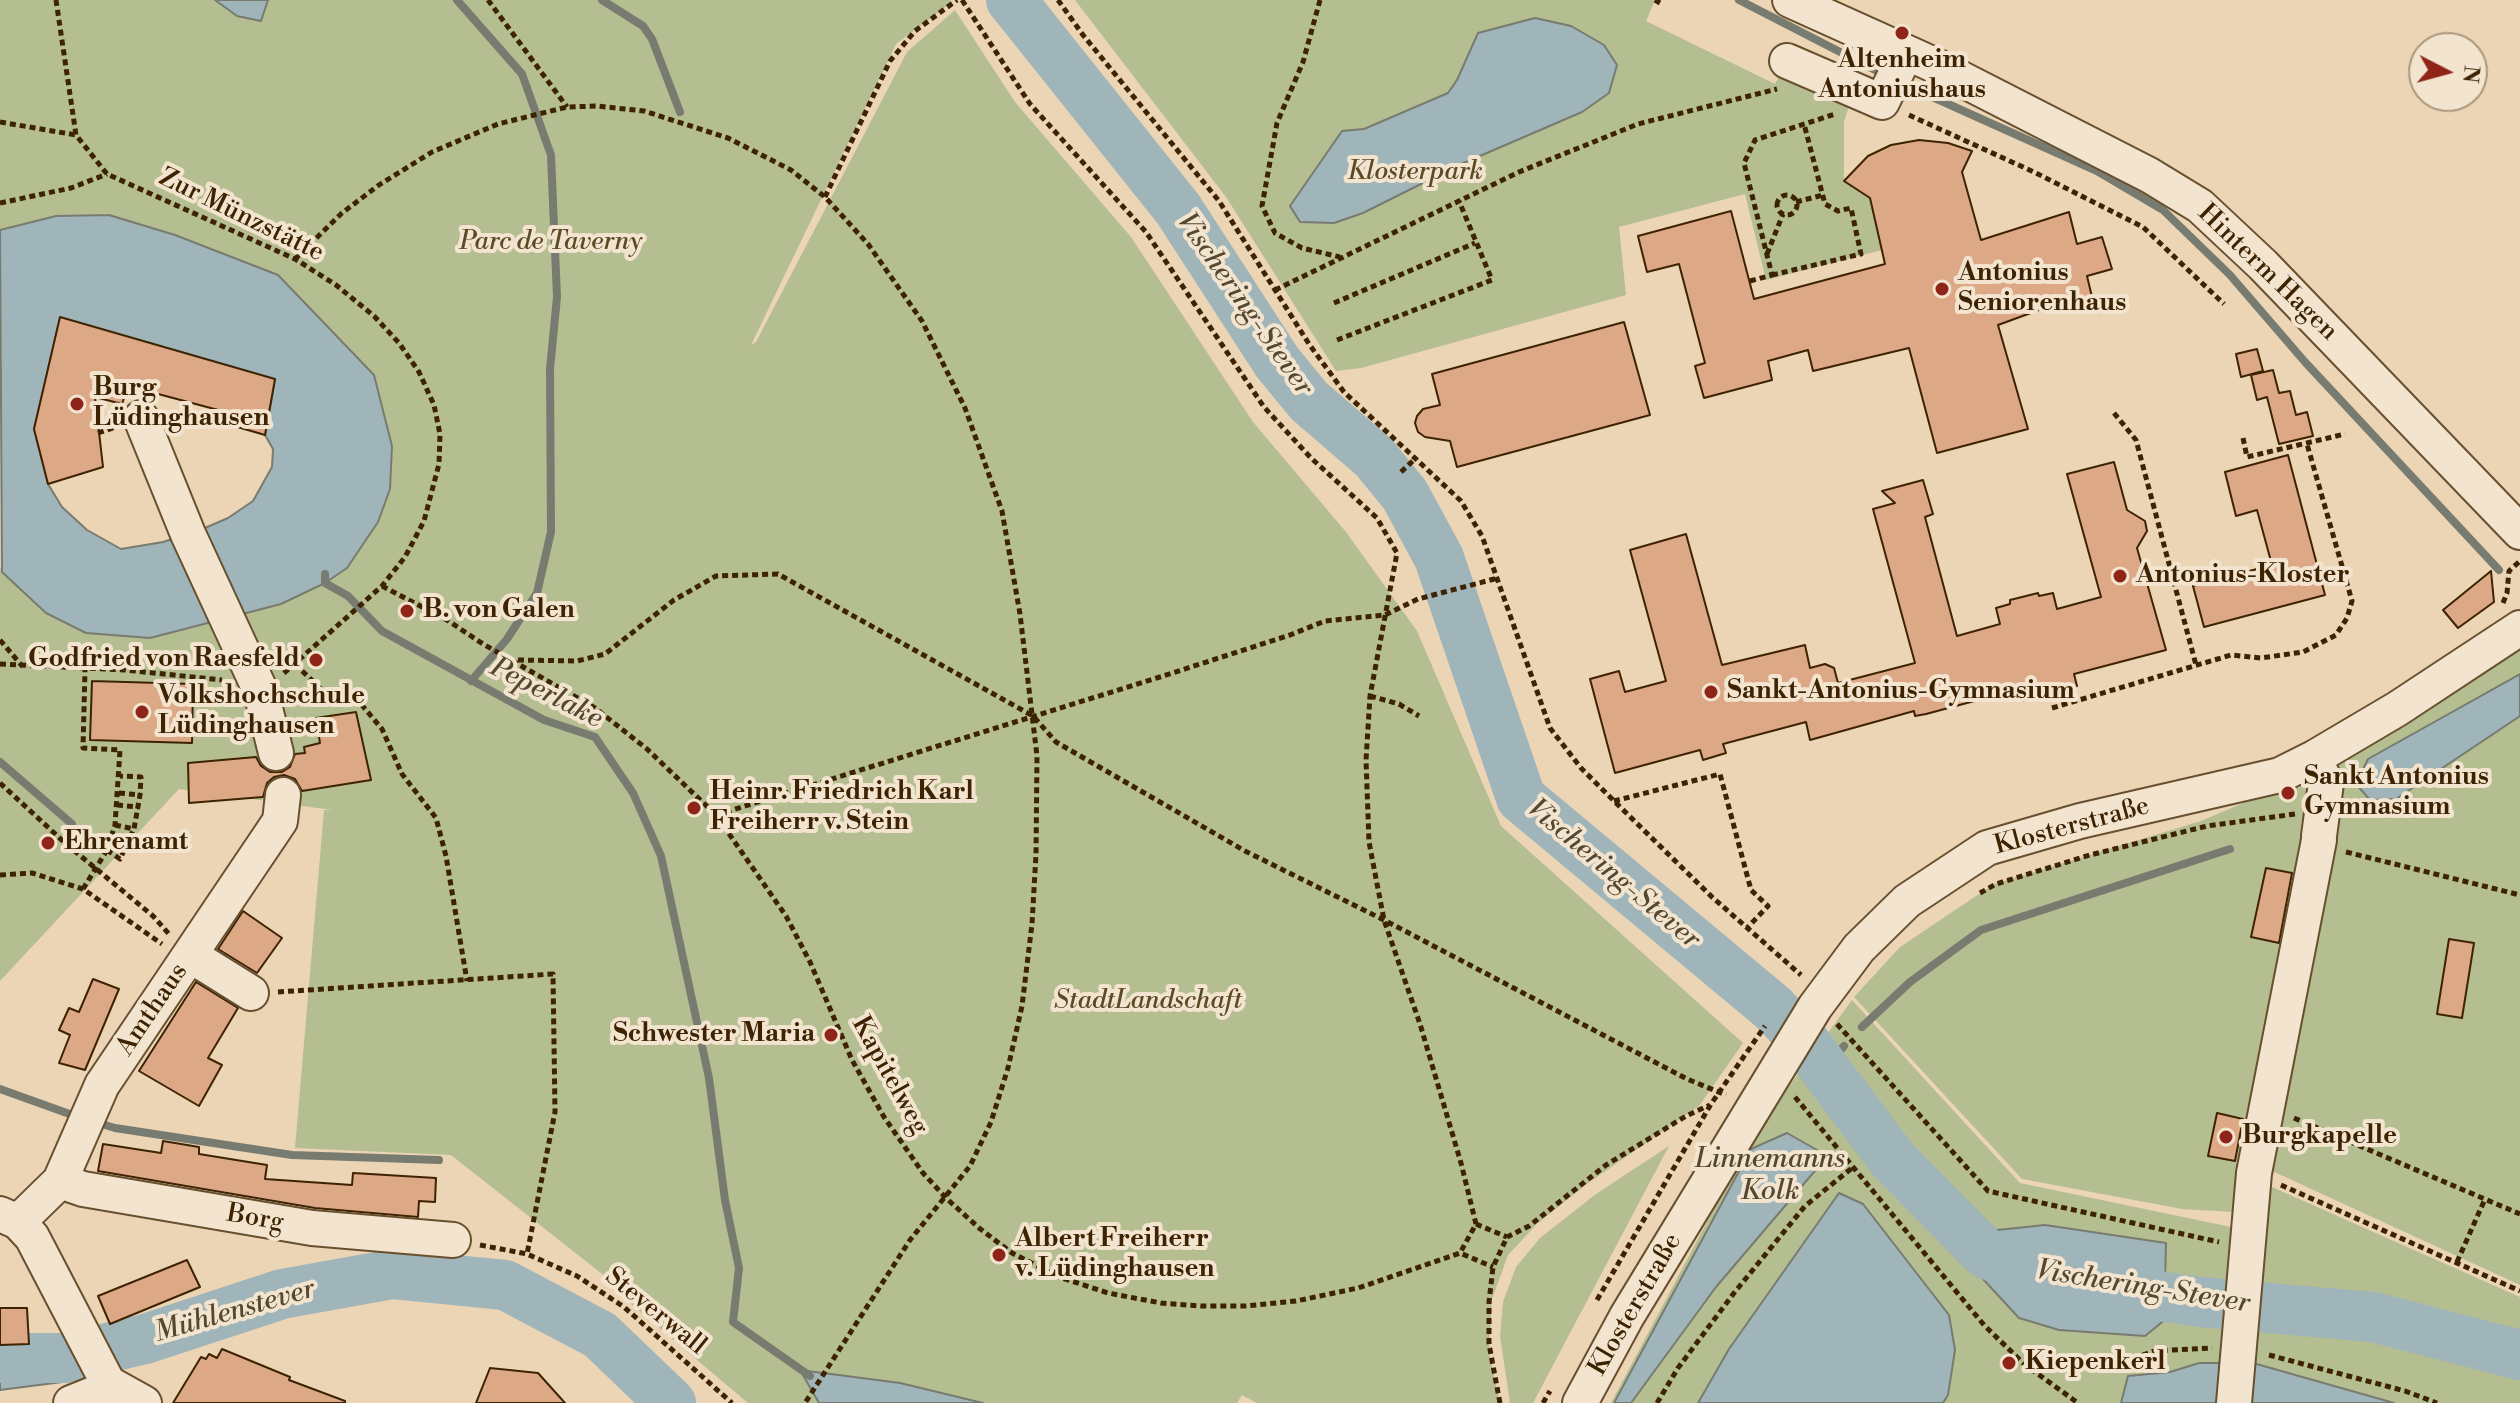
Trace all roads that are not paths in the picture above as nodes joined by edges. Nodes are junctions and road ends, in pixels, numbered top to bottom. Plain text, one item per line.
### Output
1 (1790, 0) edge
2 (1906, 53) junction
3 (1787, 61) dead end
4 (141, 418) dead end
5 (2520, 532) edge
6 (2520, 628) edge
7 (276, 753) dead end
8 (2314, 758) junction
9 (283, 795) dead end
10 (179, 953) junction
11 (251, 993) road end
12 (60, 1181) junction
13 (9, 1218) edge
14 (453, 1240) road end
15 (106, 1378) junction
16 (1565, 1396) edge
17 (71, 1403) edge
18 (144, 1403) edge
19 (2234, 1403) edge

1 - 2 street, Hinterm Hagen
2 - 3 street
2 - 5 street, Hinterm Hagen
4 - 7 street
6 - 8 street, Klosterstraße
8 - 16 street, Klosterstraße
8 - 19 street
9 - 10 street, Amthaus
10 - 11 street
10 - 12 street, Amthaus
12 - 13 street, Amthaus
12 - 14 street, Borg
13 - 15 street
15 - 17 street
15 - 18 street

